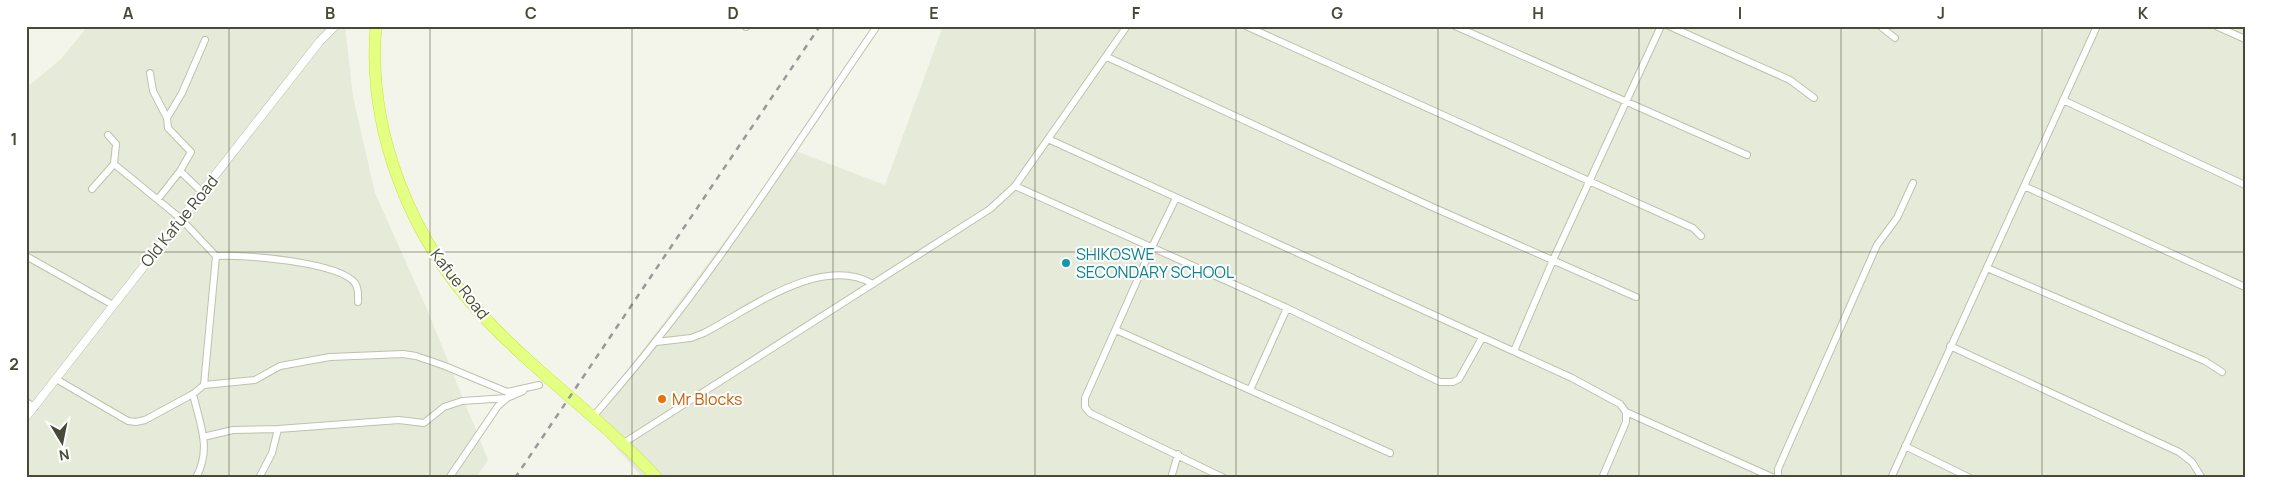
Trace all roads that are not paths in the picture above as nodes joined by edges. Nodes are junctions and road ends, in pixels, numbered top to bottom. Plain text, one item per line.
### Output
1 (335, 26) edge
2 (376, 26) edge
3 (877, 26) edge
4 (1127, 26) edge
5 (1246, 26) edge
6 (1455, 26) edge
7 (1661, 26) edge
8 (1669, 26) edge
9 (1880, 26) edge
10 (2097, 26) edge
11 (2216, 26) edge
12 (1895, 38) dead end
13 (2245, 39) edge
14 (205, 40) dead end
15 (1107, 58) junction
16 (150, 73) dead end
17 (1814, 98) dead end
18 (2063, 100) junction
19 (1626, 101) junction
20 (167, 118) junction
21 (108, 135) dead end
22 (1048, 139) junction
23 (1747, 155) dead end
24 (114, 164) junction
25 (180, 171) junction
26 (1591, 181) junction
27 (1913, 183) dead end
28 (2245, 184) edge
29 (1015, 186) junction
30 (2024, 186) junction
31 (92, 189) dead end
32 (202, 192) junction
33 (1176, 198) junction
34 (158, 200) junction
35 (180, 218) junction
36 (1701, 236) dead end
37 (1152, 247) junction
38 (26, 256) edge
39 (216, 256) junction
40 (1553, 260) junction
41 (1987, 268) junction
42 (873, 284) junction
43 (2245, 286) edge
44 (1636, 297) dead end
45 (358, 302) dead end
46 (113, 305) junction
47 (1287, 308) junction
48 (1116, 330) junction
49 (1482, 338) junction
50 (656, 342) junction
51 (1950, 346) junction
52 (1514, 351) junction
53 (2222, 372) dead end
54 (56, 379) junction
55 (553, 381) junction
56 (204, 385) junction
57 (539, 385) junction
58 (1250, 390) junction
59 (193, 394) junction
60 (507, 398) junction
61 (26, 402) edge
62 (34, 407) junction
63 (1626, 412) junction
64 (26, 417) edge
65 (592, 418) junction
66 (278, 428) junction
67 (203, 437) junction
68 (622, 444) junction
69 (1906, 446) junction
70 (1390, 453) dead end
71 (1178, 454) junction
72 (196, 478) edge
73 (259, 478) edge
74 (449, 478) edge
75 (657, 478) edge
76 (1171, 478) edge
77 (1224, 478) edge
78 (1602, 478) edge
79 (1776, 478) edge
80 (1891, 478) edge
81 (1970, 478) edge
82 (2202, 478) edge

1 - 32 street, Old Kafue Road
2 - 55 highway, Kafue Road
3 - 50 street
4 - 15 street
5 - 26 street
6 - 19 street
7 - 19 street
8 - 17 street
9 - 12 street
10 - 18 street
11 - 13 street
14 - 20 street
15 - 22 street
15 - 40 street
16 - 20 street
18 - 28 street
18 - 30 street
19 - 23 street
19 - 26 street
20 - 25 street
21 - 24 street
22 - 29 street
22 - 33 street
24 - 31 street
24 - 34 street
25 - 32 street
25 - 34 street
26 - 36 street
26 - 40 street
27 - 79 street
29 - 37 street
29 - 42 street
30 - 41 street
30 - 43 street
32 - 35 street, Old Kafue Road
33 - 37 street
33 - 49 street
34 - 35 street
35 - 39 street
35 - 46 street, Old Kafue Road
37 - 47 street
37 - 48 street
38 - 46 street
39 - 45 street
39 - 56 street
40 - 44 street
40 - 52 street
41 - 51 street
41 - 53 street
42 - 50 street
42 - 68 street
46 - 54 street, Old Kafue Road
47 - 49 street
47 - 58 street
48 - 58 street
48 - 71 street
49 - 52 street
50 - 65 street
51 - 69 street
51 - 82 street
52 - 63 street
54 - 59 street
54 - 62 street, Old Kafue Road
55 - 57 street
55 - 65 highway, Kafue Road
56 - 57 street
56 - 59 street
57 - 60 street
58 - 70 street
59 - 67 street
60 - 66 street
60 - 74 street
61 - 62 street
62 - 64 street, Old Kafue Road
63 - 78 street
63 - 79 street
65 - 68 highway, Kafue Road
66 - 67 street
66 - 73 street
67 - 72 street
68 - 75 highway, Kafue Road
69 - 80 street
69 - 81 street
71 - 76 street
71 - 77 street

